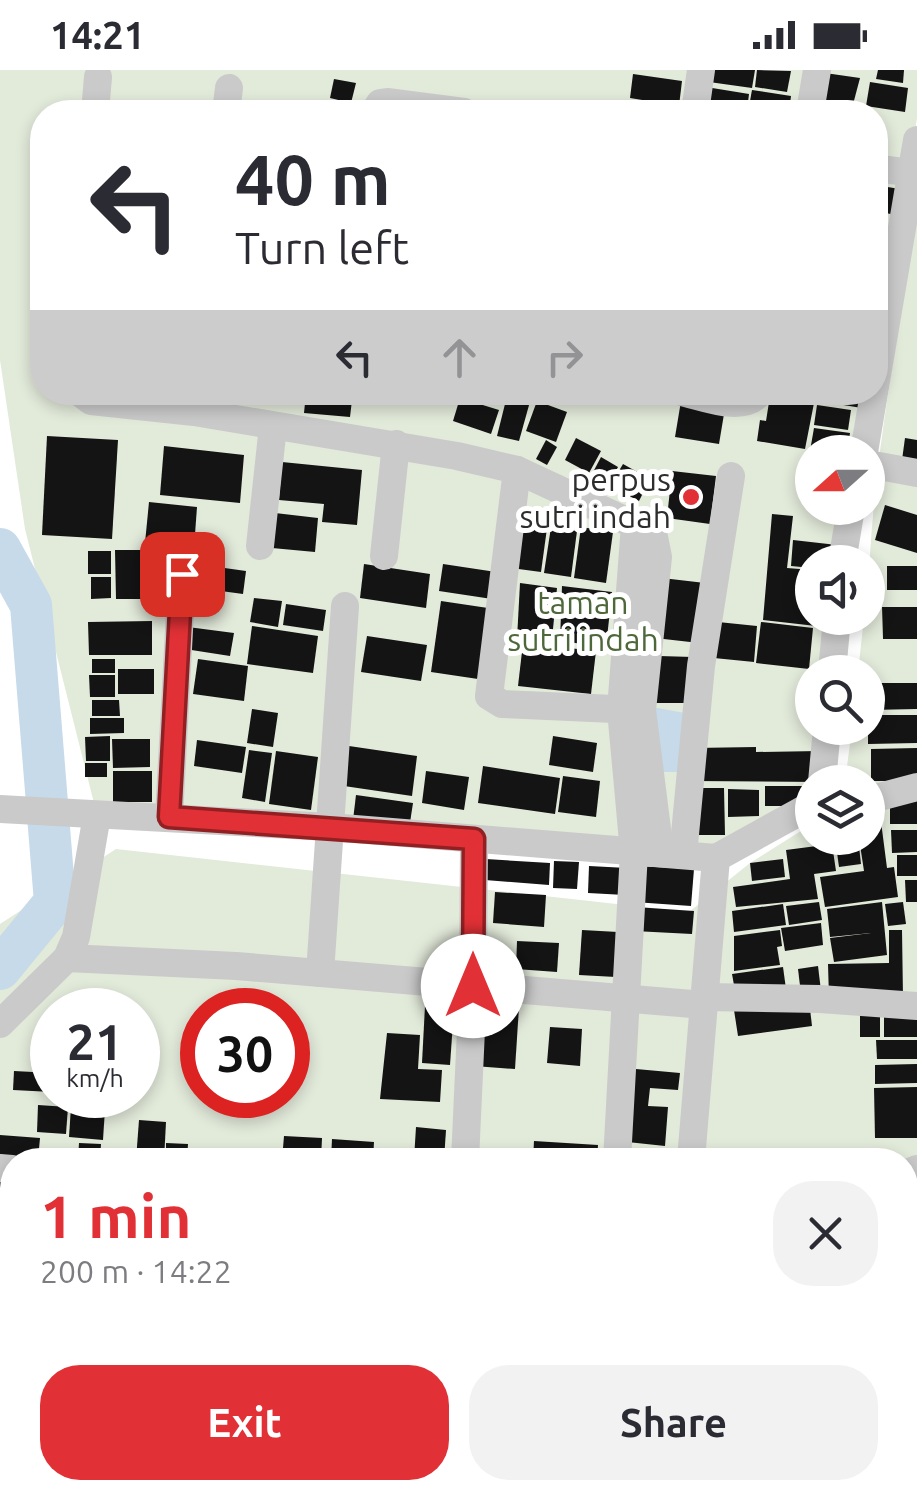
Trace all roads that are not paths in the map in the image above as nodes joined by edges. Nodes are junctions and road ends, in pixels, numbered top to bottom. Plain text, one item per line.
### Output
1 (701, 70) edge
2 (817, 70) edge
3 (98, 77) dead end
4 (96, 100) edge
5 (697, 100) edge
6 (812, 100) edge
7 (917, 140) edge
8 (888, 170) edge
9 (912, 173) junction
10 (888, 312) edge
11 (205, 405) edge
12 (872, 405) edge
13 (274, 426) junction
14 (867, 435) edge
15 (396, 444) junction
16 (885, 467) edge
17 (517, 470) junction
18 (917, 472) edge
19 (731, 476) dead end
20 (260, 546) dead end
21 (384, 556) dead end
22 (182, 574) dead end
23 (345, 606) dead end
24 (631, 710) junction
25 (917, 787) edge
26 (885, 795) edge
27 (9, 808) edge
28 (83, 814) junction
29 (795, 814) edge
30 (169, 817) junction
31 (330, 827) junction
32 (474, 839) junction
33 (659, 853) junction
34 (716, 858) junction
35 (68, 958) junction
36 (320, 973) junction
37 (473, 986) junction
38 (623, 999) junction
39 (704, 1001) junction
40 (917, 1006) edge
41 (0, 1024) edge
42 (466, 1148) edge
43 (617, 1148) edge
44 (692, 1148) edge

1 - 5 street
2 - 6 street
3 - 4 street
7 - 9 street
8 - 9 street
9 - 10 street
11 - 13 street
12 - 14 street
13 - 15 street
13 - 20 street
15 - 17 street
15 - 21 street
16 - 18 street
17 - 24 street
17 - 24 street
19 - 33 street
22 - 30 street
23 - 31 street
24 - 33 street
25 - 26 street
27 - 28 street
28 - 30 street
28 - 35 street
29 - 34 street
30 - 31 street
31 - 32 street
31 - 36 street
32 - 33 street
32 - 37 street
33 - 34 street
33 - 38 street
34 - 39 street
35 - 36 street
35 - 41 street
36 - 37 street
37 - 38 street
37 - 42 street
38 - 39 street
38 - 43 street
39 - 40 street
39 - 44 street

